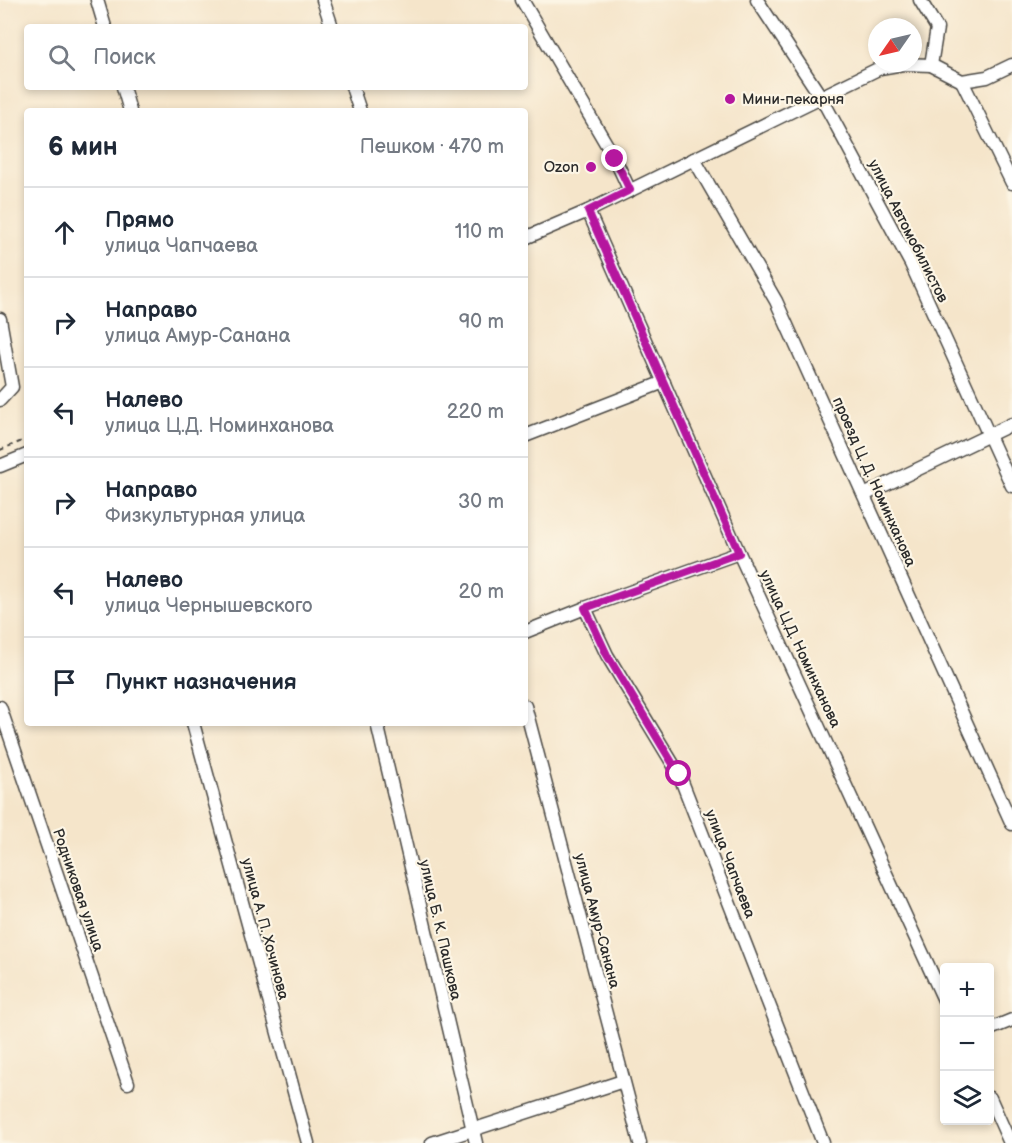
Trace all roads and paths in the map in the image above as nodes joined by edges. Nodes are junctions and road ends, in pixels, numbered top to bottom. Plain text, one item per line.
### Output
1 (97, 0) edge
2 (323, 0) edge
3 (522, 0) edge
4 (757, 0) edge
5 (920, 0) edge
6 (104, 24) edge
7 (331, 24) edge
8 (931, 65) junction
9 (1012, 65) edge
10 (962, 81) junction
11 (124, 90) edge
12 (353, 90) edge
13 (820, 97) junction
14 (129, 108) edge
15 (359, 108) edge
16 (694, 159) junction
17 (1012, 183) edge
18 (630, 190) junction
19 (588, 211) junction
20 (528, 237) edge
21 (0, 319) edge
22 (664, 382) junction
23 (0, 400) edge
24 (1012, 424) edge
25 (528, 435) edge
26 (989, 435) junction
27 (24, 441) edge
28 (0, 450) edge
29 (24, 456) edge
30 (0, 466) edge
31 (1012, 486) edge
32 (864, 495) junction
33 (739, 553) junction
34 (585, 608) junction
35 (528, 632) edge
36 (0, 707) edge
37 (528, 717) edge
38 (194, 726) edge
39 (378, 726) edge
40 (1012, 824) edge
41 (940, 989) edge
42 (1012, 1020) edge
43 (994, 1027) edge
44 (623, 1081) junction
45 (128, 1083) dead end
46 (994, 1107) edge
47 (471, 1129) junction
48 (308, 1143) edge
49 (432, 1143) edge
50 (476, 1143) edge
51 (640, 1143) edge
52 (823, 1143) edge
53 (1010, 1143) edge

1 - 6 street
2 - 7 street
3 - 18 street
4 - 13 street, улица Автомобилистов
5 - 8 street
8 - 10 street
8 - 13 street
9 - 10 street
10 - 17 street
11 - 14 street
12 - 15 street
13 - 16 street
13 - 26 street, улица Автомобилистов
16 - 18 street
16 - 32 street, проезд Ц. Д. Номинханова
18 - 19 street
19 - 20 street
19 - 22 street, улица Ц.Д. Номинханова
21 - 23 street
22 - 25 street
22 - 33 street, улица Ц.Д. Номинханова
24 - 26 street
26 - 31 street, улица Автомобилистов
26 - 32 street
27 - 28 path
29 - 30 street
32 - 40 street, проезд Ц. Д. Номинханова
33 - 34 street
33 - 41 street, улица Ц.Д. Номинханова
34 - 35 street
34 - 52 street, улица Чапчаева
36 - 45 street, Родниковая улица
37 - 44 street, улица Амур-Санана
38 - 48 street, улица А. П. Хочинова
39 - 47 street, улица Б. К. Пашкова
42 - 43 street
44 - 47 street
44 - 51 street, улица Амур-Санана
46 - 53 street
47 - 49 street
47 - 50 street, улица Б. К. Пашкова

